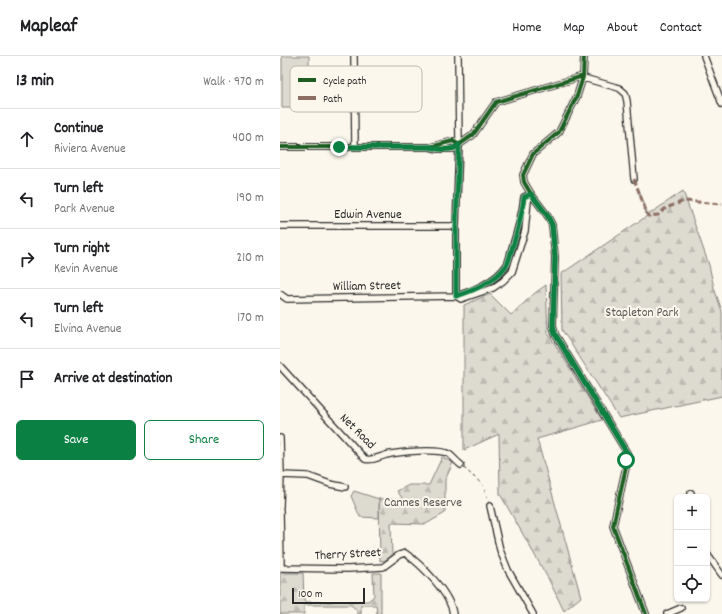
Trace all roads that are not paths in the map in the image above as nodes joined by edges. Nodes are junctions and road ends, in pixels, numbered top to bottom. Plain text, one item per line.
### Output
1 (354, 56) edge
2 (458, 56) edge
3 (584, 56) edge
4 (704, 56) edge
5 (354, 66) edge
6 (583, 78) junction
7 (722, 104) edge
8 (355, 112) edge
9 (459, 145) junction
10 (280, 147) edge
11 (355, 147) junction
12 (634, 179) dead end
13 (531, 194) junction
14 (280, 226) edge
15 (456, 226) junction
16 (280, 294) edge
17 (456, 296) junction
18 (280, 366) edge
19 (280, 438) edge
20 (280, 458) edge
21 (461, 465) road end
22 (281, 475) junction
23 (345, 487) dead end
24 (280, 506) edge
25 (490, 506) road end
26 (280, 510) edge
27 (710, 558) edge
28 (280, 568) edge
29 (722, 575) edge
30 (681, 608) dead end
31 (453, 614) edge
32 (533, 614) edge
33 (646, 614) edge
34 (667, 614) edge

1 - 5 street
2 - 9 street
3 - 6 street
4 - 7 street
6 - 9 street
6 - 12 street
6 - 13 street
8 - 11 street
9 - 11 street
9 - 15 street
10 - 11 street
13 - 17 street
13 - 17 street, William Street
13 - 33 street
14 - 15 street, Edwin Avenue
15 - 17 street
16 - 17 street, William Street
18 - 21 street, Net Road
19 - 20 street
20 - 22 street
22 - 23 street
22 - 24 street
25 - 32 street
26 - 28 street
27 - 29 street
28 - 31 street, Therry Street
30 - 34 street

